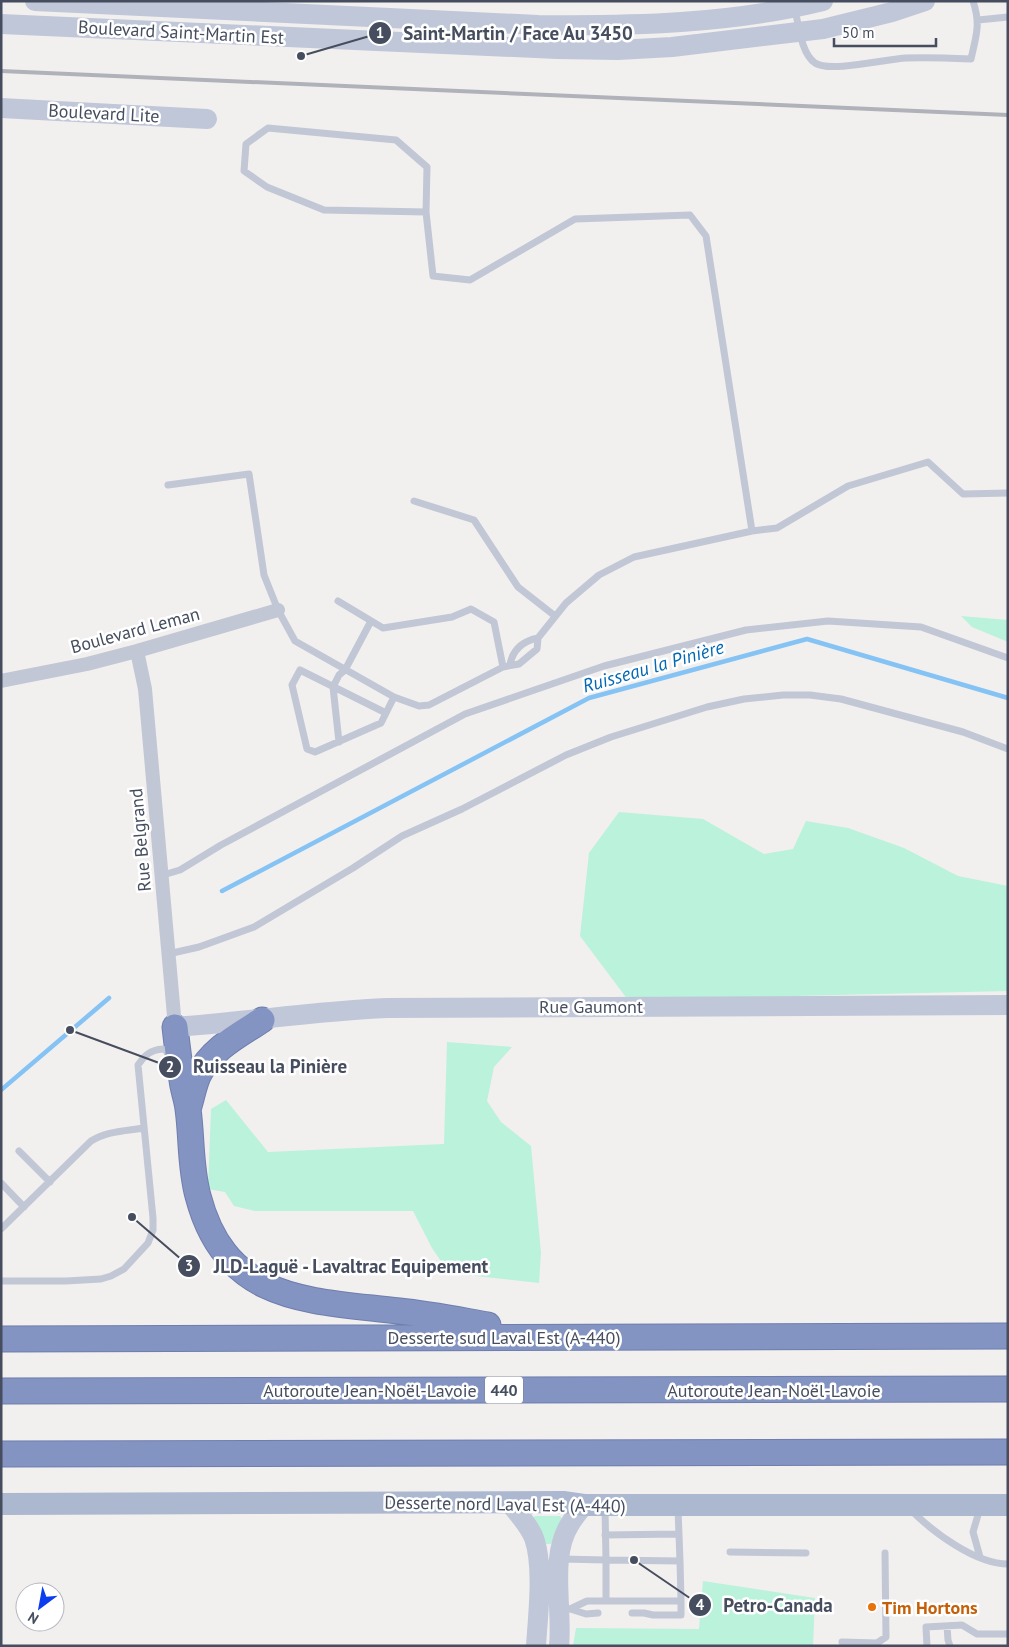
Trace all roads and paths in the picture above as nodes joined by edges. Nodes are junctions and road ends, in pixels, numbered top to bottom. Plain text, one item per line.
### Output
1 (35, 1) edge
2 (823, 1) edge
3 (925, 1) edge
4 (974, 1) edge
5 (795, 7) junction
6 (1008, 17) edge
7 (978, 20) junction
8 (1, 24) edge
9 (800, 31) junction
10 (1, 108) edge
11 (206, 119) dead end
12 (426, 212) junction
13 (168, 485) dead end
14 (1008, 493) edge
15 (414, 501) dead end
16 (752, 531) junction
17 (338, 601) dead end
18 (278, 610) junction
19 (555, 616) junction
20 (371, 621) junction
21 (538, 638) junction
22 (138, 651) junction
23 (1008, 658) edge
24 (507, 665) junction
25 (345, 670) junction
26 (1, 681) edge
27 (333, 687) junction
28 (394, 697) junction
29 (386, 713) junction
30 (339, 742) junction
31 (1008, 749) edge
32 (163, 875) junction
33 (168, 954) junction
34 (1008, 1005) edge
35 (262, 1020) junction
36 (175, 1027) junction
37 (171, 1053) junction
38 (188, 1108) junction
39 (144, 1128) junction
40 (19, 1151) dead end
41 (50, 1182) junction
42 (1, 1183) edge
43 (24, 1206) junction
44 (1, 1229) edge
45 (1, 1281) edge
46 (1008, 1336) edge
47 (560, 1337) junction
48 (1, 1339) edge
49 (48, 1339) junction
50 (1, 1345) edge
51 (1008, 1389) edge
52 (1, 1391) edge
53 (1008, 1452) edge
54 (1, 1454) edge
55 (510, 1503) junction
56 (1, 1504) edge
57 (594, 1505) junction
58 (1008, 1505) edge
59 (678, 1506) junction
60 (908, 1506) junction
61 (981, 1506) junction
62 (679, 1534) junction
63 (605, 1535) junction
64 (730, 1552) dead end
65 (806, 1553) dead end
66 (885, 1553) dead end
67 (980, 1557) junction
68 (549, 1559) junction
69 (606, 1560) junction
70 (680, 1561) junction
71 (1008, 1564) edge
72 (606, 1601) junction
73 (680, 1601) junction
74 (553, 1609) junction
75 (598, 1613) dead end
76 (632, 1613) dead end
77 (947, 1626) junction
78 (1008, 1634) edge
79 (842, 1642) dead end
80 (947, 1644) edge
81 (536, 1646) edge
82 (559, 1646) edge
83 (927, 1646) edge

1 - 5 main road, Boulevard Saint-Martin Est
2 - 5 main road, Boulevard Saint-Martin Est
3 - 9 main road, Boulevard Saint-Martin Est
4 - 7 lane
5 - 9 lane
6 - 7 lane
7 - 9 lane
8 - 9 main road, Boulevard Saint-Martin Est
10 - 11 main road, Boulevard Lite
12 - 12 lane
12 - 16 lane
13 - 18 lane
14 - 16 lane
15 - 19 lane
16 - 19 lane
17 - 20 lane
18 - 22 street, Boulevard Leman
18 - 25 lane
19 - 21 lane
20 - 24 lane
20 - 25 lane
21 - 24 lane
21 - 24 lane
22 - 26 street, Boulevard Leman
22 - 32 street, Rue Belgrand
23 - 32 lane
24 - 28 lane
25 - 27 lane
25 - 28 lane
27 - 29 lane
27 - 30 lane
27 - 30 lane
28 - 29 lane
29 - 30 lane
31 - 33 lane
32 - 33 street, Rue Belgrand
33 - 36 street, Rue Belgrand
34 - 35 main road, Rue Gaumont
35 - 36 main road, Rue Gaumont
35 - 38 highway
36 - 37 highway
37 - 38 highway
37 - 39 lane
38 - 47 highway
39 - 41 lane
39 - 45 lane
40 - 41 lane
41 - 43 lane
42 - 43 lane
43 - 44 lane
46 - 47 highway, Desserte sud Laval Est (A-440)
47 - 49 highway, Desserte sud Laval Est (A-440)
48 - 49 highway, Desserte sud Laval Est (A-440)
49 - 50 highway
51 - 52 highway, Autoroute Jean-Noël-Lavoie / 440
53 - 54 highway
55 - 56 main road, Desserte nord Laval Est (A-440)
55 - 57 main road, Desserte nord Laval Est (A-440)
55 - 68 main road
57 - 59 main road, Desserte nord Laval Est (A-440)
57 - 63 lane
57 - 68 main road
58 - 61 main road, Desserte nord Laval Est (A-440)
59 - 60 main road, Desserte nord Laval Est (A-440)
59 - 62 lane
60 - 61 main road, Desserte nord Laval Est (A-440)
60 - 67 lane
61 - 67 lane
62 - 63 lane
62 - 70 lane
63 - 69 lane
64 - 65 lane
66 - 79 lane
67 - 71 lane
68 - 69 lane
68 - 74 main road
69 - 70 lane
69 - 72 lane
70 - 73 lane
72 - 73 lane
72 - 74 lane
73 - 76 lane
74 - 75 lane
74 - 81 main road
74 - 82 main road
77 - 78 lane
77 - 80 lane
77 - 83 lane

